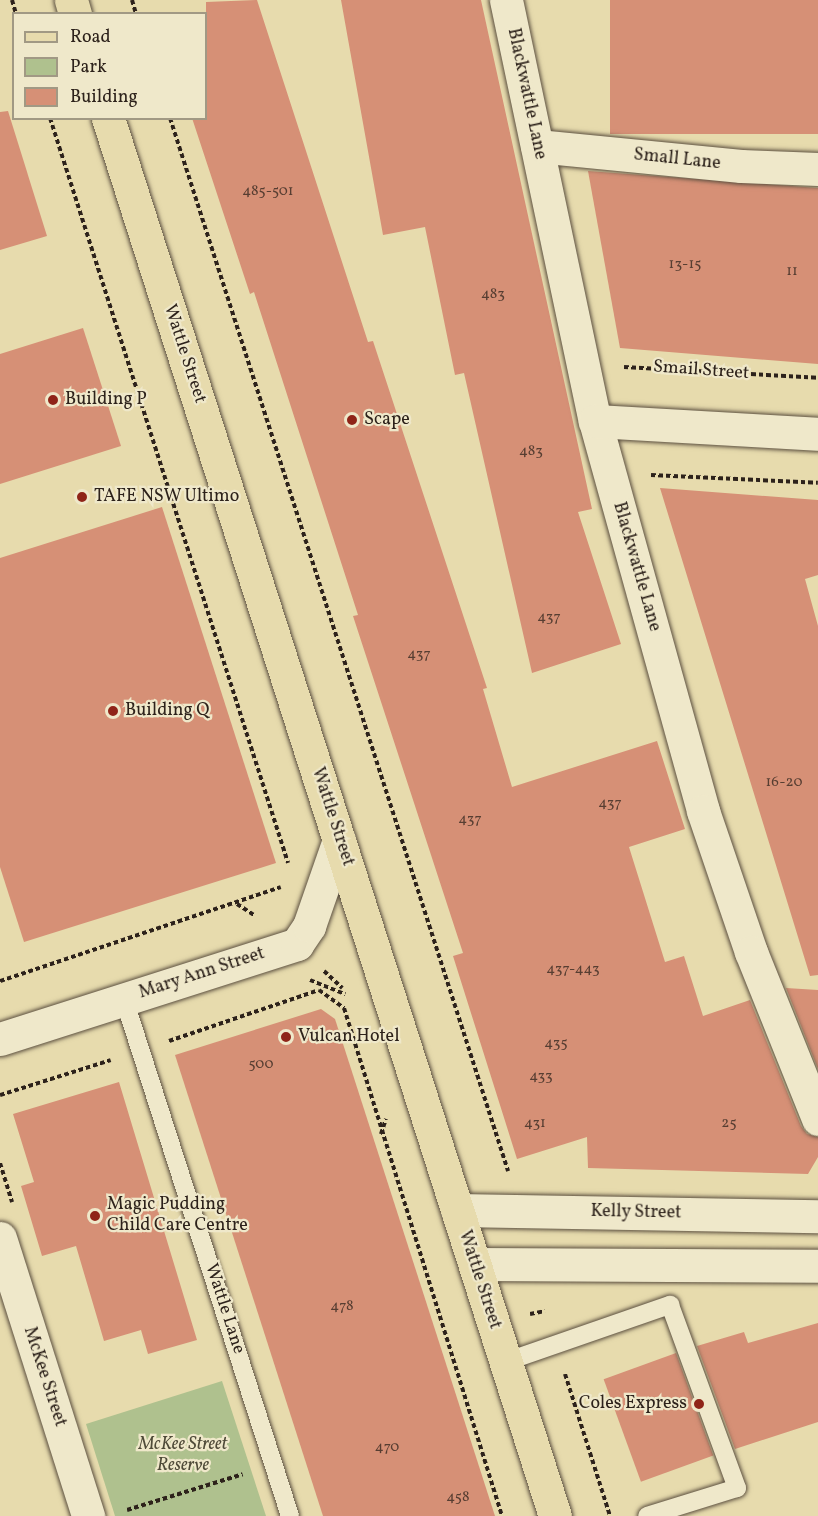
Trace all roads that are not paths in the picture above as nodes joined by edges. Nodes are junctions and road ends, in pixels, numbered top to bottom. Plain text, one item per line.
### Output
1 (506, 0) edge
2 (109, 120) edge
3 (537, 146) junction
4 (818, 169) edge
5 (595, 422) junction
6 (818, 434) edge
7 (339, 840) junction
8 (124, 999) junction
9 (0, 1039) edge
10 (818, 1119) edge
11 (457, 1210) junction
12 (817, 1216) edge
13 (0, 1238) edge
14 (475, 1264) junction
15 (818, 1266) edge
16 (505, 1362) junction
17 (88, 1516) edge
18 (290, 1516) edge
19 (555, 1516) edge
20 (647, 1516) edge

1 - 3 street, Blackwattle Lane
2 - 7 main road, Wattle Street
3 - 4 street, Small Lane
3 - 5 street, Blackwattle Lane
5 - 6 street
5 - 10 street, Blackwattle Lane
7 - 8 street, Mary Ann Street
7 - 11 main road, Wattle Street
8 - 9 street, Mary Ann Street
8 - 18 lane, Wattle Lane
11 - 12 street, Kelly Street
11 - 14 main road, Wattle Street
13 - 17 street, McKee Street
14 - 15 street
14 - 16 main road, Wattle Street
16 - 19 main road, Wattle Street
16 - 20 lane

